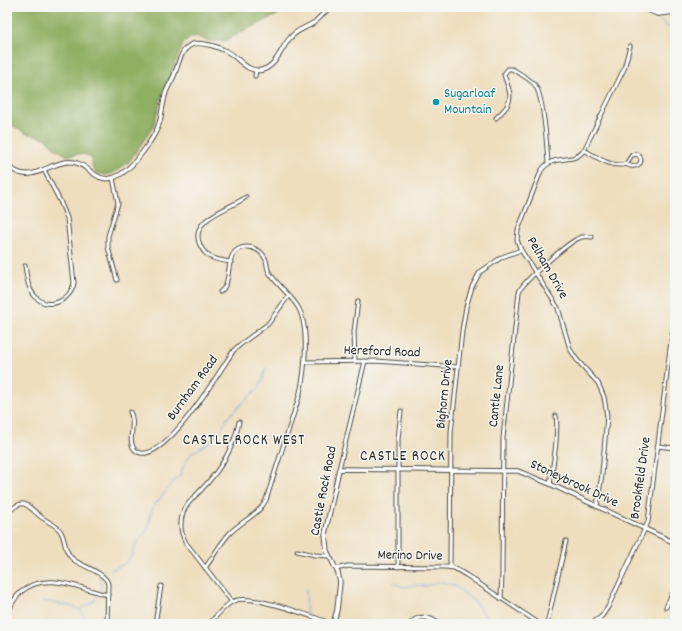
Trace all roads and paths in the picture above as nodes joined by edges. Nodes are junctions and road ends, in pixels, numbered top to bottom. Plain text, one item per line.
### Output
1 (330, 7) edge
2 (639, 7) edge
3 (675, 12) edge
4 (630, 46) dead end
5 (256, 70) junction
6 (254, 76) dead end
7 (496, 118) dead end
8 (584, 150) junction
9 (548, 163) junction
10 (626, 164) junction
11 (7, 166) edge
12 (44, 170) junction
13 (113, 178) junction
14 (246, 197) dead end
15 (592, 237) dead end
16 (521, 250) junction
17 (231, 262) junction
18 (25, 266) dead end
19 (535, 273) junction
20 (117, 280) dead end
21 (220, 292) dead end
22 (289, 295) junction
23 (358, 301) dead end
24 (675, 321) edge
25 (365, 360) junction
26 (355, 361) junction
27 (304, 362) junction
28 (458, 367) junction
29 (130, 412) dead end
30 (401, 412) dead end
31 (556, 416) dead end
32 (239, 422) dead end
33 (657, 446) junction
34 (675, 448) edge
35 (339, 469) junction
36 (398, 470) junction
37 (451, 470) junction
38 (502, 470) junction
39 (550, 484) junction
40 (597, 506) junction
41 (7, 514) edge
42 (645, 528) junction
43 (566, 541) dead end
44 (675, 543) edge
45 (297, 551) dead end
46 (329, 556) junction
47 (398, 566) junction
48 (205, 568) junction
49 (450, 568) junction
50 (336, 569) junction
51 (161, 586) dead end
52 (675, 588) edge
53 (108, 595) junction
54 (501, 598) junction
55 (232, 602) junction
56 (666, 607) dead end
57 (7, 619) edge
58 (107, 624) edge
59 (155, 624) edge
60 (209, 624) edge
61 (333, 624) edge
62 (410, 624) edge
63 (440, 624) edge
64 (540, 624) edge
65 (547, 624) edge
66 (591, 624) edge

1 - 5 street
2 - 3 street
4 - 8 street
5 - 6 street
5 - 13 street
7 - 9 street
8 - 9 street
8 - 10 street
9 - 16 street, Pelham Drive
10 - 10 street
11 - 12 street
12 - 13 street
12 - 18 street
13 - 20 street
14 - 17 street
15 - 19 street, Cantle Lane
16 - 19 street, Pelham Drive
16 - 28 street, Bighorn Drive
17 - 21 street
17 - 22 street
19 - 38 street, Cantle Lane
19 - 40 street, Pelham Drive
22 - 27 street
22 - 29 street, Burnham Road
23 - 26 street
24 - 33 street, Brookfield Drive
25 - 26 street, Hereford Road
25 - 28 street, Hereford Road
25 - 35 street, Castle Rock Road
26 - 27 street, Hereford Road
27 - 48 street
28 - 37 street, Bighorn Drive
30 - 36 street
31 - 39 street
32 - 48 street
33 - 34 street
33 - 42 street, Brookfield Drive
35 - 36 street, Stoneybrook Drive
35 - 46 street, Castle Rock Road
36 - 37 street, Stoneybrook Drive
36 - 47 street
37 - 38 street, Stoneybrook Drive
37 - 49 street, Bighorn Drive
38 - 39 street, Stoneybrook Drive
38 - 54 street, Cantle Lane
39 - 40 street, Stoneybrook Drive
40 - 42 street, Stoneybrook Drive
41 - 53 street
42 - 44 street, Stoneybrook Drive
42 - 66 street, Brookfield Drive
43 - 65 street
45 - 46 street
46 - 50 street, Castle Rock Road
47 - 49 street, Merino Drive
47 - 50 street, Merino Drive
48 - 55 street
49 - 54 street, Merino Drive
50 - 61 street, Castle Rock Road
51 - 59 street
52 - 56 street
53 - 57 street
53 - 58 street
54 - 64 street, Merino Drive
55 - 60 street
55 - 61 street
62 - 63 street

